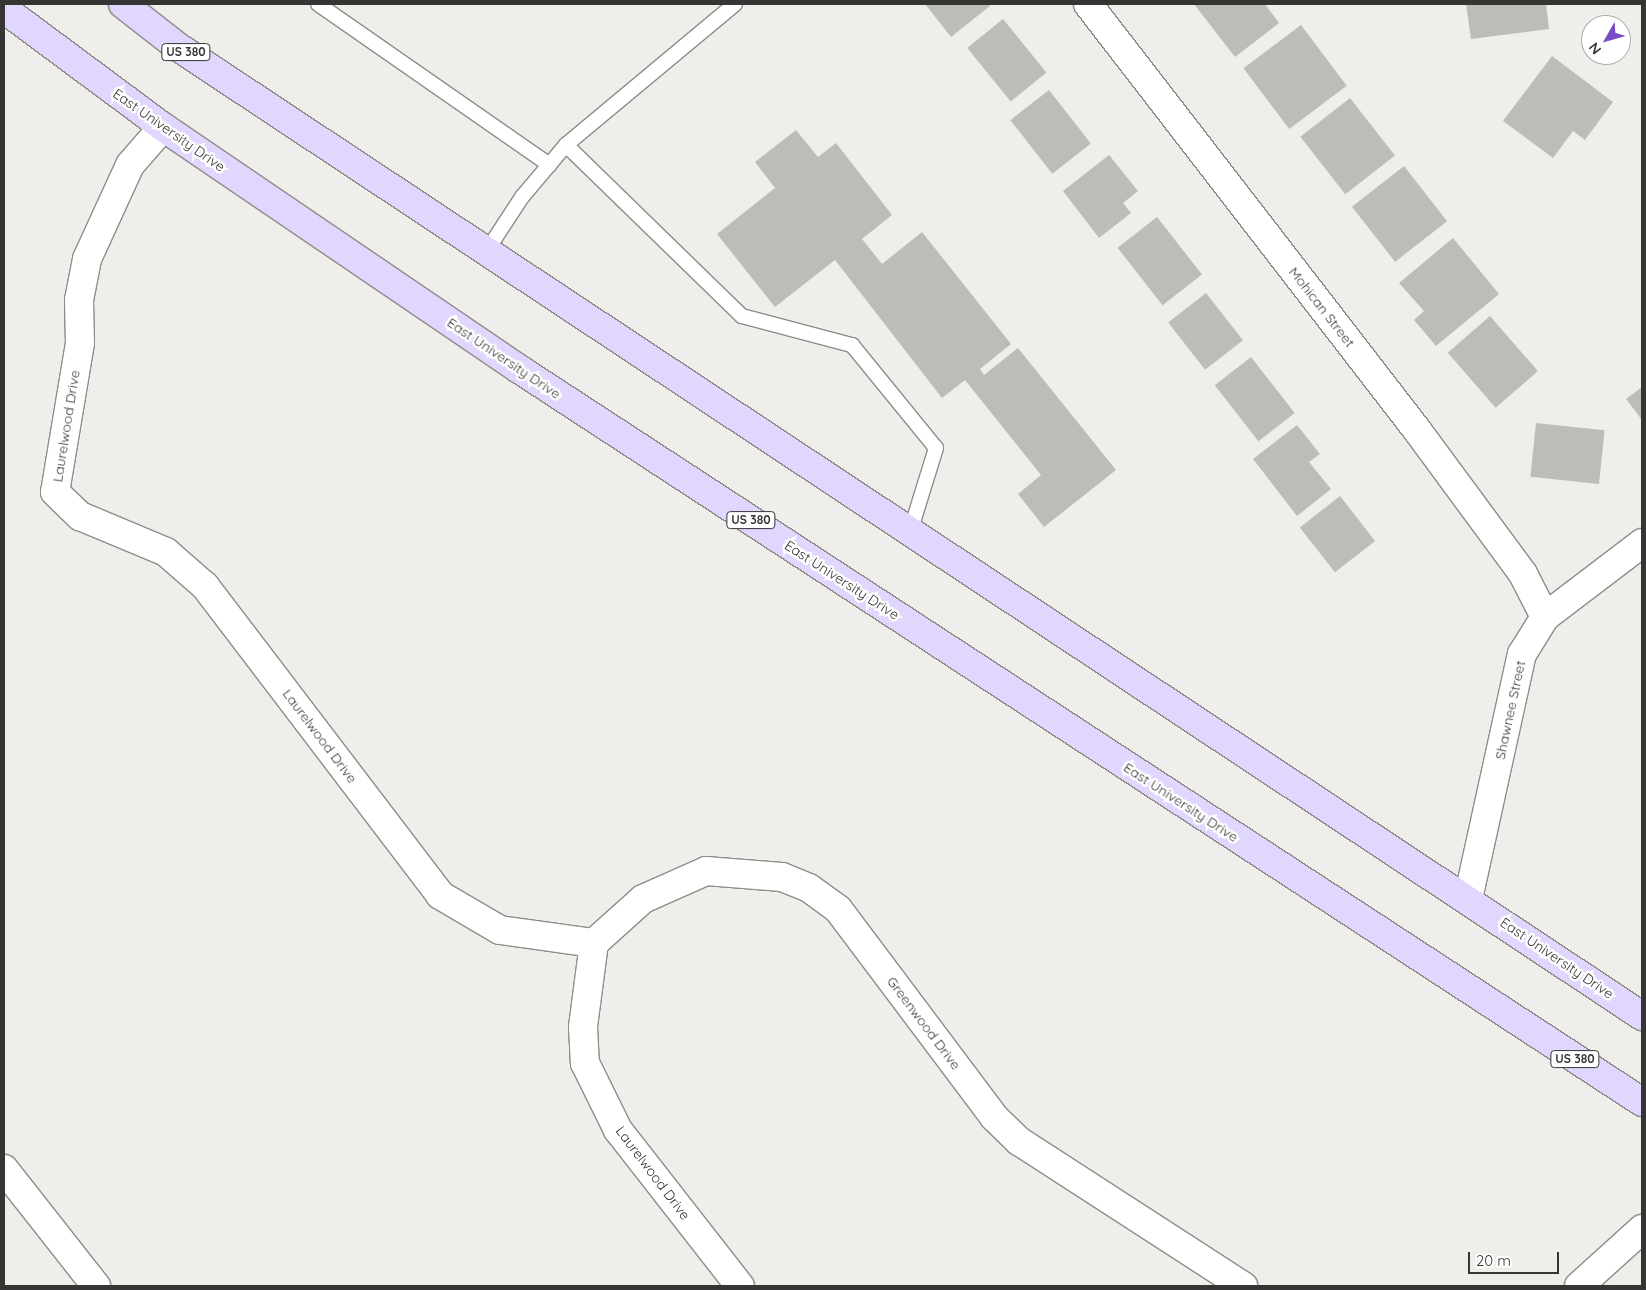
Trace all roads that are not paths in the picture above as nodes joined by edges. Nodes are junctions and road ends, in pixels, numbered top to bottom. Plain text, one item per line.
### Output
1 (123, 4) edge
2 (318, 4) edge
3 (734, 4) edge
4 (1088, 4) edge
5 (4, 8) edge
6 (163, 127) junction
7 (566, 145) junction
8 (550, 165) junction
9 (486, 252) junction
10 (910, 532) junction
11 (1642, 543) edge
12 (1545, 617) junction
13 (1468, 899) junction
14 (594, 943) junction
15 (1642, 1016) edge
16 (1642, 1102) edge
17 (4, 1169) edge
18 (1642, 1229) edge
19 (96, 1286) edge
20 (740, 1286) edge
21 (1242, 1286) edge
22 (1579, 1286) edge

1 - 9 main road, East University Drive / US 380
2 - 8 lane
3 - 7 lane
4 - 12 street, Mohican Street
5 - 6 main road, East University Drive / US 380
6 - 14 street, Laurelwood Drive
6 - 16 main road, East University Drive / US 380
7 - 8 lane
7 - 10 lane
8 - 9 lane
9 - 10 main road, East University Drive / US 380
10 - 13 main road, East University Drive / US 380
11 - 12 street, Shawnee Street
12 - 13 street, Shawnee Street
13 - 15 main road, East University Drive / US 380
14 - 20 street, Laurelwood Drive
14 - 21 street, Greenwood Drive
17 - 19 street
18 - 22 street

